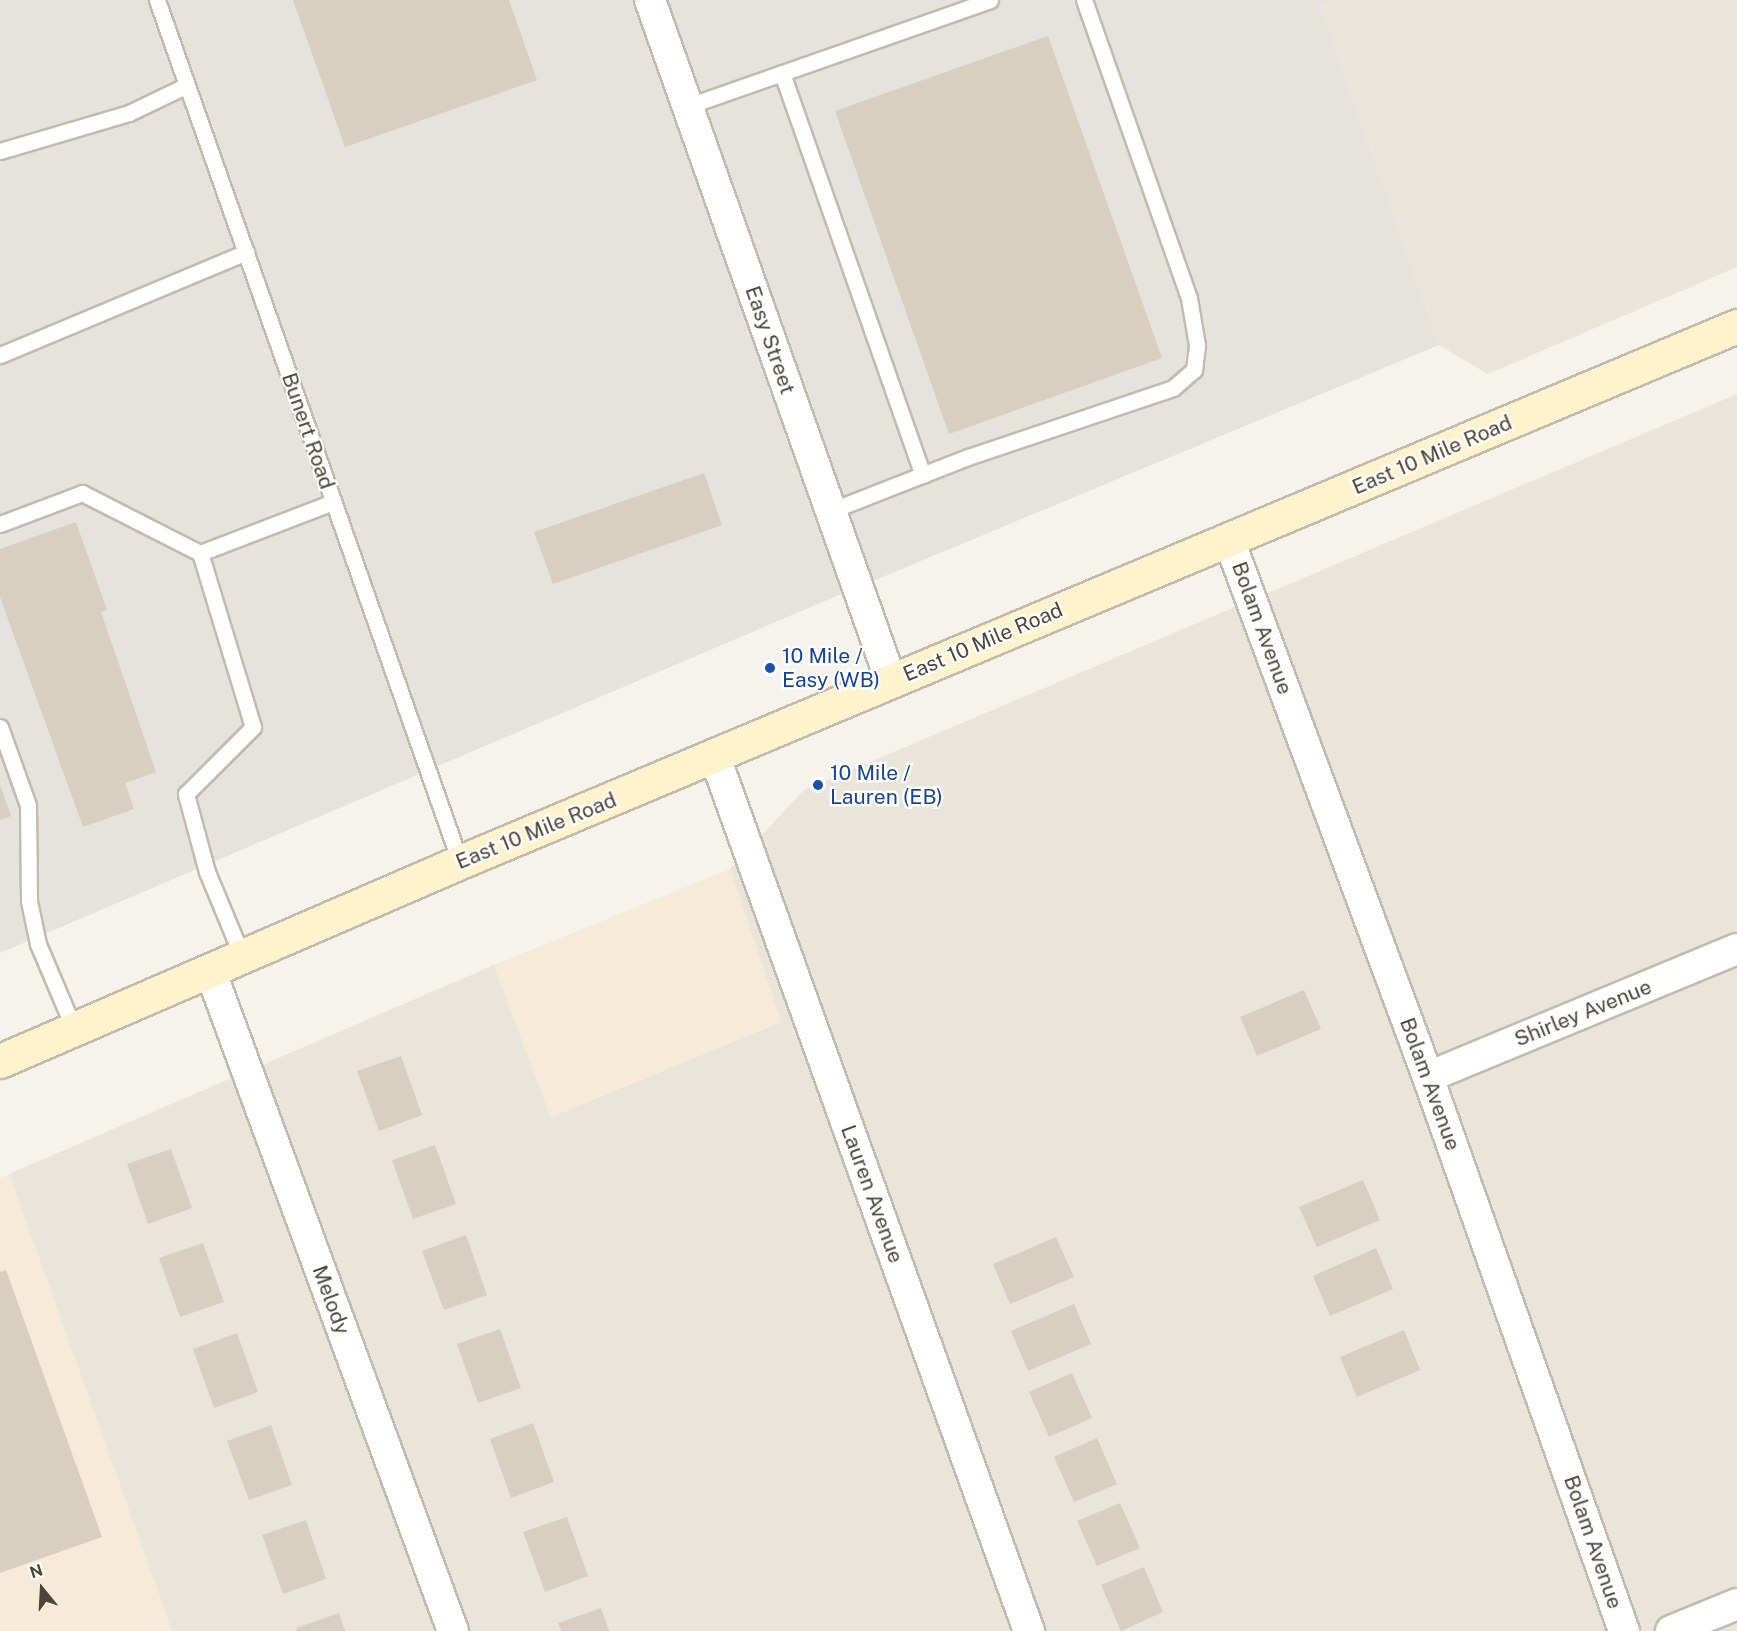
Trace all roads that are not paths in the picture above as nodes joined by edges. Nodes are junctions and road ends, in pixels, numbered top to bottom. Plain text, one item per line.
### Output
1 (157, 0) edge
2 (650, 0) edge
3 (990, 0) edge
4 (1084, 0) edge
5 (782, 73) junction
6 (187, 85) junction
7 (688, 106) junction
8 (0, 151) edge
9 (246, 252) junction
10 (1737, 326) edge
11 (0, 355) edge
12 (923, 475) junction
13 (333, 502) junction
14 (830, 511) junction
15 (0, 524) edge
16 (1229, 540) junction
17 (201, 553) junction
18 (891, 681) junction
19 (0, 727) edge
20 (714, 757) junction
21 (460, 862) junction
22 (1737, 949) edge
23 (242, 956) junction
24 (210, 970) junction
25 (74, 1029) junction
26 (0, 1061) edge
27 (1428, 1077) junction
28 (1737, 1604) edge
29 (453, 1631) edge
30 (1029, 1631) edge
31 (1624, 1631) edge
32 (1671, 1631) edge

1 - 6 lane, Bunert Road
2 - 7 street, Easy Street
3 - 5 lane
4 - 12 lane
5 - 7 lane
5 - 12 lane
6 - 8 lane
6 - 9 lane, Bunert Road
7 - 14 street, Easy Street
9 - 11 lane
9 - 13 lane, Bunert Road
10 - 16 main road, East 10 Mile Road
12 - 14 lane
13 - 17 lane
13 - 21 lane, Bunert Road
14 - 18 street, Easy Street
15 - 17 lane
16 - 18 main road, East 10 Mile Road
16 - 27 street, Bolam Avenue
17 - 23 lane
18 - 20 main road, East 10 Mile Road
19 - 25 lane
20 - 21 main road, East 10 Mile Road
20 - 30 street, Lauren Avenue
21 - 23 main road, East 10 Mile Road
22 - 27 street, Shirley Avenue
23 - 24 main road, East 10 Mile Road
24 - 25 main road, East 10 Mile Road
24 - 29 street, Melody
25 - 26 main road, East 10 Mile Road
27 - 31 street, Bolam Avenue
28 - 32 street

